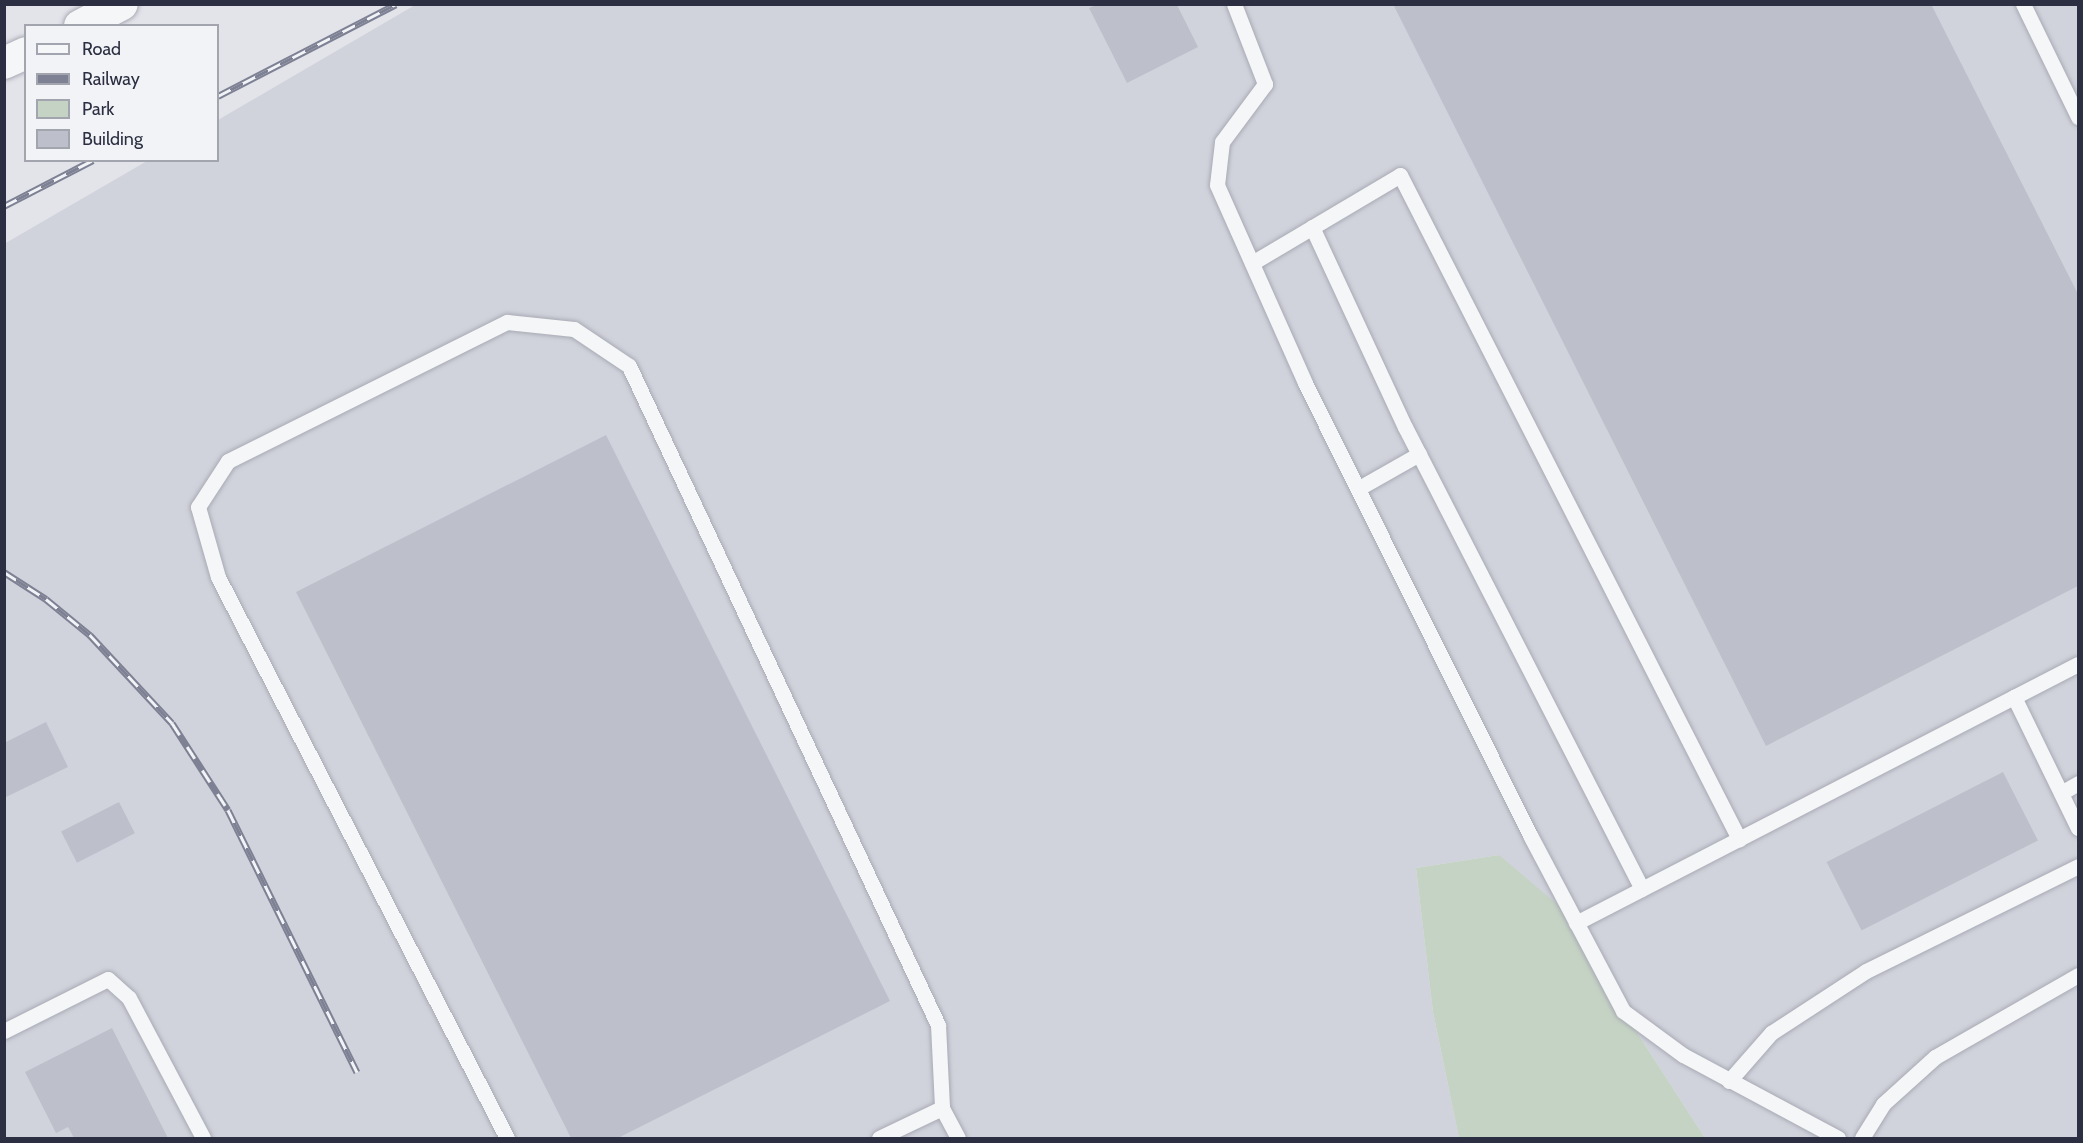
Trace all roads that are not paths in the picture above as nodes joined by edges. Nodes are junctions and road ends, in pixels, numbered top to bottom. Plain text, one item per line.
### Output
1 (122, 4) edge
2 (1234, 4) edge
3 (2023, 4) edge
4 (84, 24) edge
5 (24, 54) edge
6 (4, 63) edge
7 (2079, 117) edge
8 (1312, 227) junction
9 (1252, 263) junction
10 (1419, 454) junction
11 (1359, 488) junction
12 (2079, 664) edge
13 (2014, 697) junction
14 (2079, 783) edge
15 (2061, 793) junction
16 (2079, 828) edge
17 (1739, 839) junction
18 (2079, 866) edge
19 (1642, 889) junction
20 (1576, 923) junction
21 (2079, 975) edge
22 (4, 1031) edge
23 (1729, 1080) junction
24 (942, 1108) junction
25 (203, 1138) edge
26 (507, 1138) edge
27 (879, 1138) edge
28 (958, 1138) edge
29 (1838, 1138) edge
30 (1862, 1138) edge

1 - 4 street
2 - 9 lane
3 - 7 lane
5 - 6 street
8 - 9 lane
8 - 10 lane
8 - 17 lane
9 - 11 lane
10 - 11 lane
10 - 19 lane
11 - 20 lane
12 - 13 lane
13 - 15 lane
13 - 17 lane
14 - 15 lane
15 - 16 lane
17 - 19 lane
18 - 23 lane
19 - 20 lane
20 - 23 lane
21 - 30 lane
22 - 25 lane
23 - 29 lane
24 - 26 lane
24 - 27 lane
24 - 28 lane

